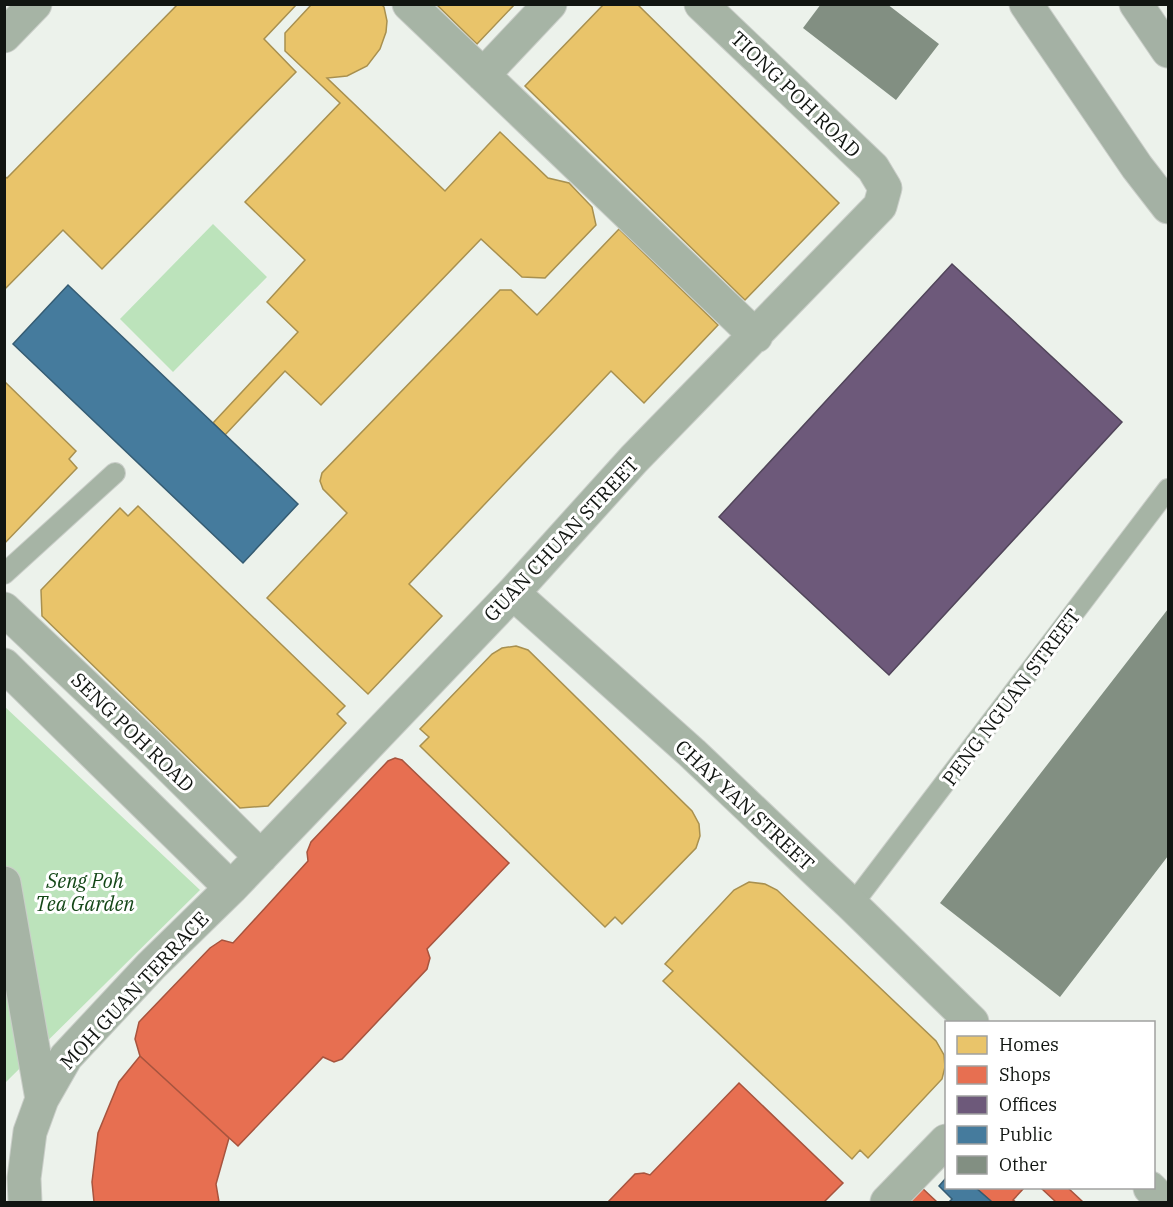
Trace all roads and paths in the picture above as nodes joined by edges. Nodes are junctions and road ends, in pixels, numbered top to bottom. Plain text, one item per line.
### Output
1 (35, 4) edge
2 (409, 4) edge
3 (550, 4) edge
4 (701, 4) edge
5 (1026, 4) edge
6 (1136, 4) edge
7 (4, 36) edge
8 (1168, 51) edge
9 (483, 75) junction
10 (885, 188) joint
11 (1168, 207) edge
12 (756, 336) junction
13 (116, 473) dead end
14 (1168, 489) edge
15 (4, 574) edge
16 (513, 593) junction
17 (4, 609) edge
18 (4, 665) edge
19 (261, 856) junction
20 (4, 883) edge
21 (231, 888) junction
22 (852, 905) junction
23 (970, 1021) edge
24 (42, 1099) junction
25 (17, 1134) edge
26 (945, 1141) edge
27 (1151, 1189) edge
28 (25, 1203) edge
29 (887, 1203) edge
30 (1164, 1203) edge

1 - 7 street
2 - 9 street
3 - 9 street
4 - 10 street, TIONG POH ROAD
5 - 11 highway
6 - 8 highway
9 - 12 street
10 - 12 street, GUAN CHUAN STREET
12 - 16 street, GUAN CHUAN STREET
13 - 15 lane
14 - 22 lane, PENG NGUAN STREET
16 - 19 street, GUAN CHUAN STREET
16 - 22 street, CHAY YAN STREET
17 - 19 street, SENG POH ROAD
18 - 21 street
19 - 21 street, GUAN CHUAN STREET
20 - 24 street
21 - 24 street, MOH GUAN TERRACE
22 - 23 street, CHAY YAN STREET
24 - 25 street, MOH GUAN TERRACE
25 - 28 street, MOH GUAN TERRACE
26 - 29 street
27 - 30 street

